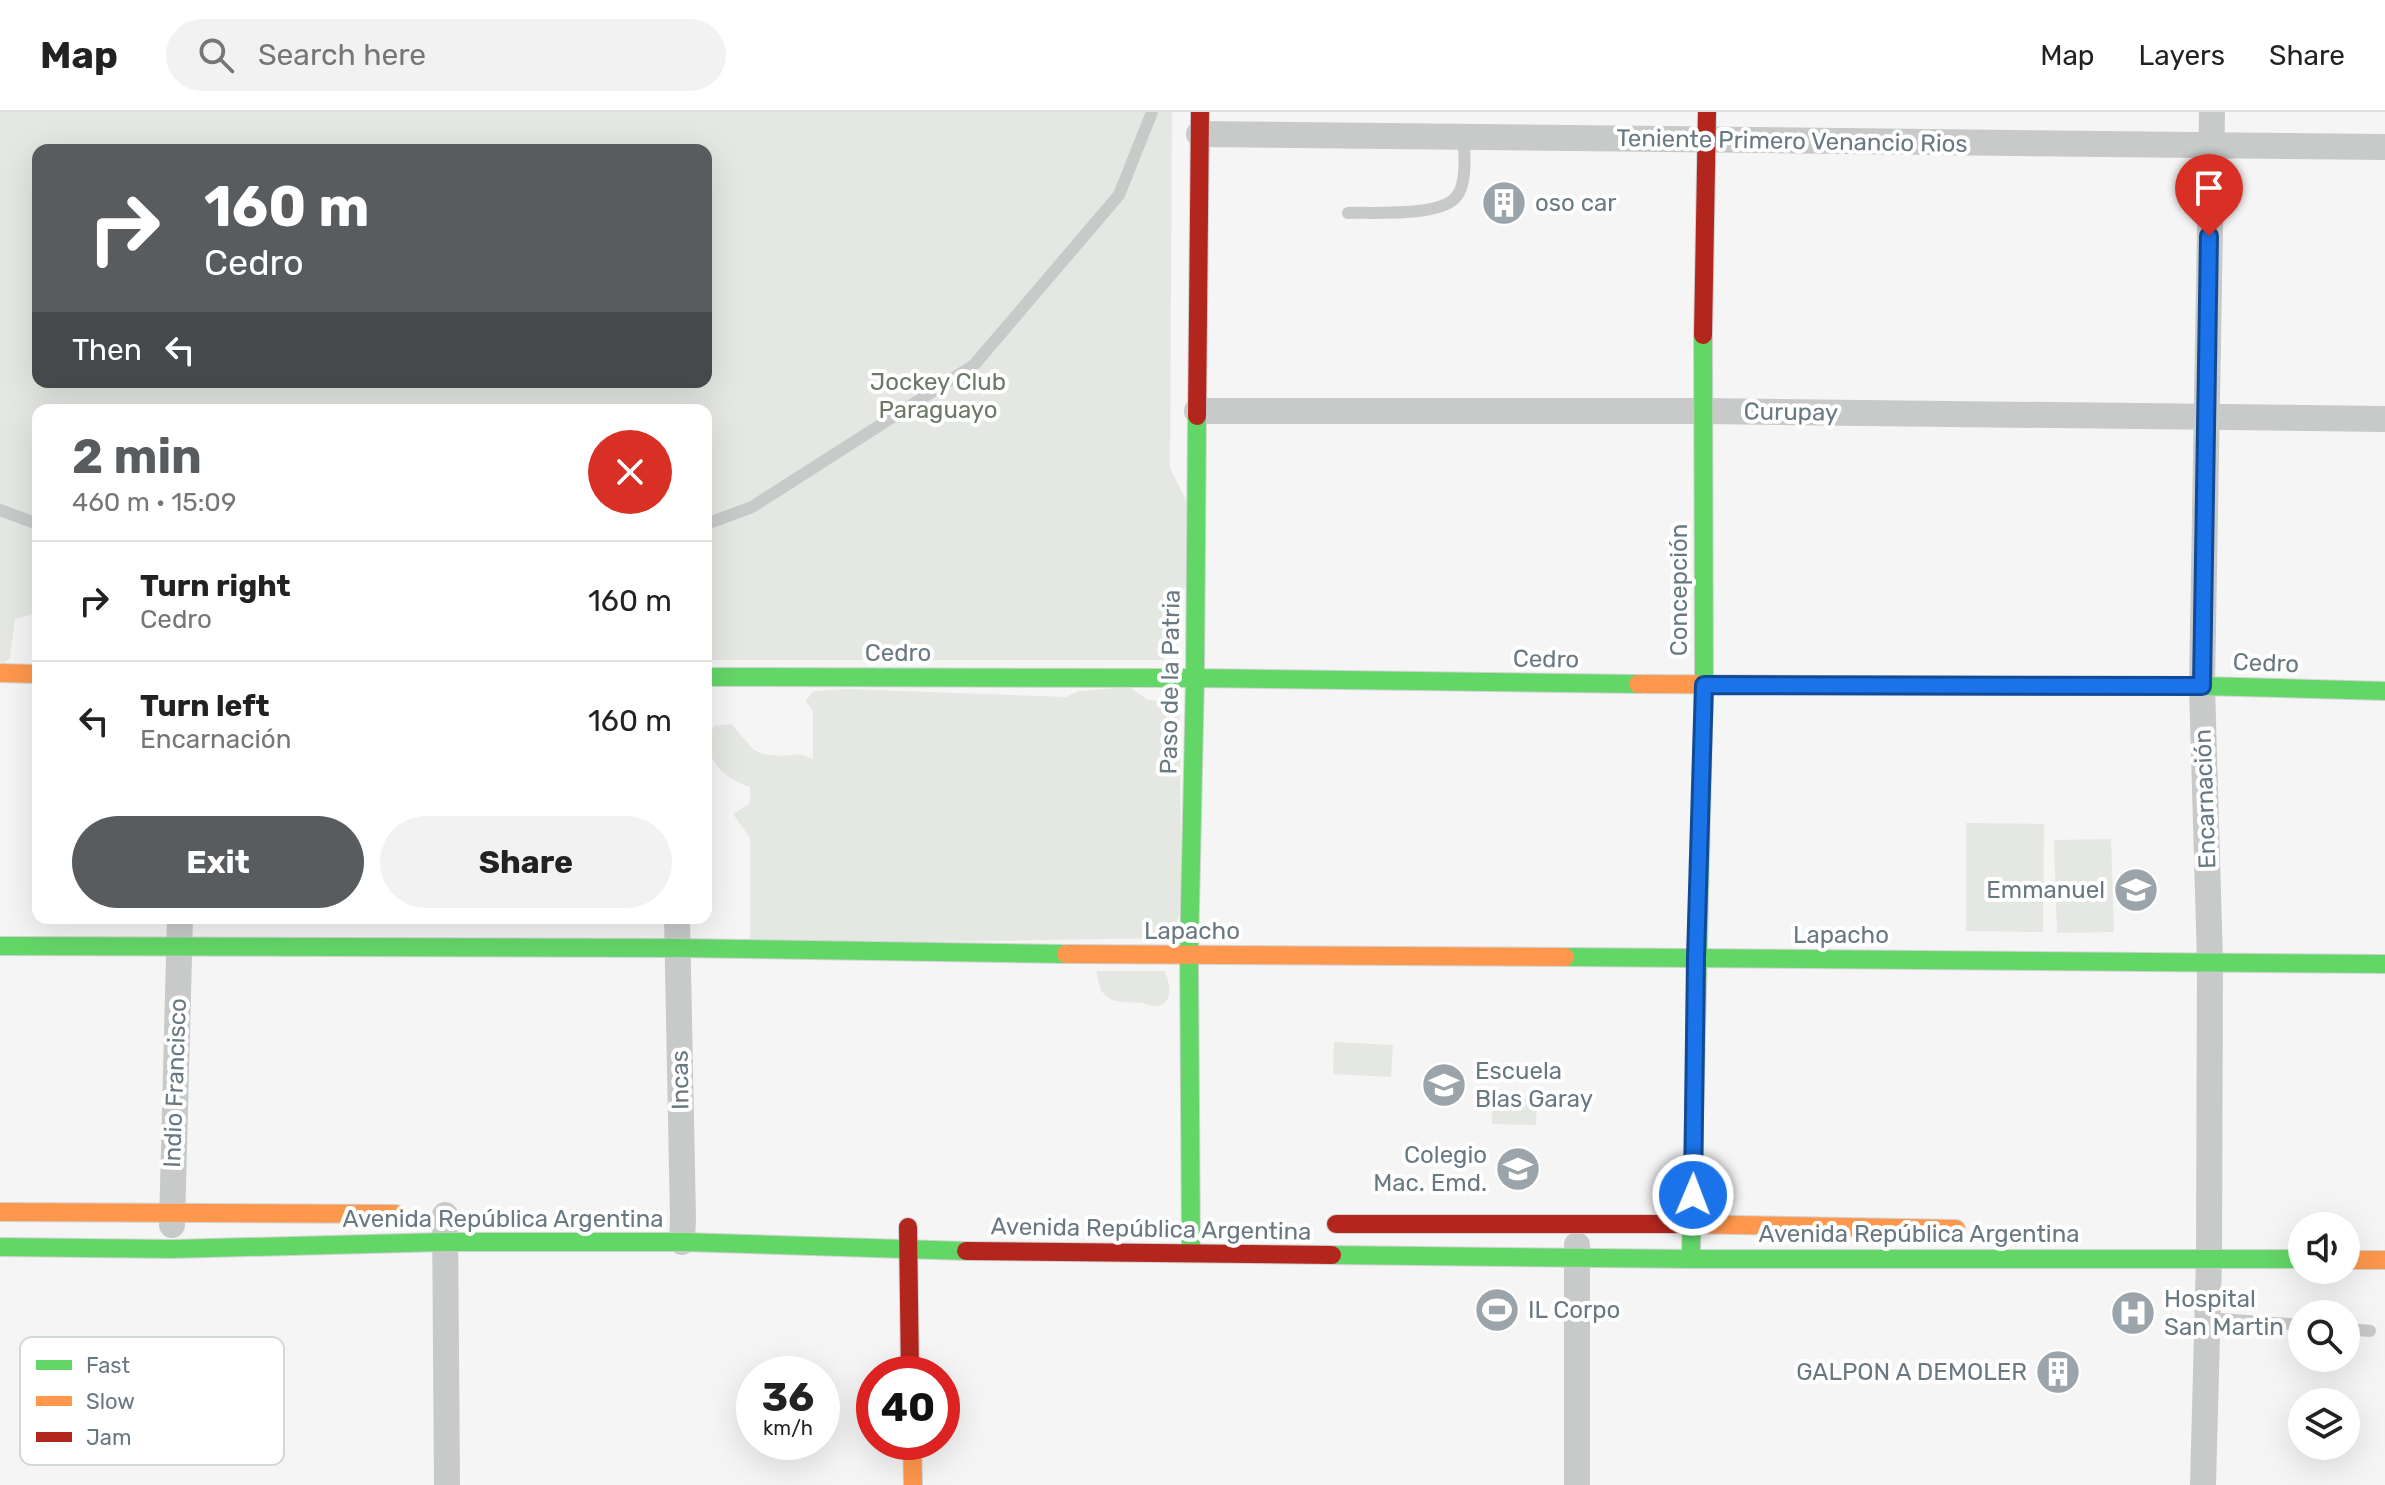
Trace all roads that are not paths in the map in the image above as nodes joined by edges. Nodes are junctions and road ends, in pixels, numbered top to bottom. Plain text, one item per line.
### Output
1 (1152, 112) edge
2 (1707, 112) edge
3 (2212, 112) edge
4 (1200, 123) edge
5 (1463, 137) junction
6 (1707, 140) junction
7 (2211, 146) junction
8 (2385, 147) edge
9 (1348, 213) dead end
10 (1197, 411) junction
11 (1702, 411) junction
12 (2205, 417) junction
13 (2385, 419) edge
14 (0, 510) edge
15 (32, 522) edge
16 (712, 522) edge
17 (0, 673) edge
18 (32, 674) edge
19 (712, 677) edge
20 (1195, 678) junction
21 (1704, 685) junction
22 (2202, 686) junction
23 (2385, 691) edge
24 (180, 924) edge
25 (677, 924) edge
26 (0, 946) edge
27 (179, 947) junction
28 (677, 948) junction
29 (1189, 954) junction
30 (1696, 958) junction
31 (2210, 961) junction
32 (2385, 964) edge
33 (0, 1212) edge
34 (172, 1213) junction
35 (438, 1215) joint
36 (1315, 1224) dead end
37 (1693, 1224) junction
38 (683, 1225) junction
39 (908, 1226) dead end
40 (1576, 1226) junction
41 (1974, 1229) dead end
42 (2208, 1239) junction
43 (445, 1242) junction
44 (0, 1247) edge
45 (172, 1249) junction
46 (907, 1250) junction
47 (1191, 1253) junction
48 (2288, 1256) edge
49 (1577, 1257) junction
50 (1690, 1259) junction
51 (2360, 1260) edge
52 (2385, 1260) edge
53 (2207, 1318) junction
54 (2288, 1324) edge
55 (2360, 1330) edge
56 (2370, 1331) dead end
57 (910, 1356) edge
58 (912, 1460) edge
59 (447, 1485) edge
60 (913, 1485) edge
61 (1577, 1485) edge
62 (2203, 1485) edge

1 - 16 lane
2 - 6 main road, Concepción
3 - 7 street, Encarnación
4 - 5 street, Teniente Primero Venancio Rios
4 - 10 main road, Paso de la Patria
5 - 6 street, Teniente Primero Venancio Rios
5 - 9 lane
6 - 7 street, Teniente Primero Venancio Rios
6 - 11 main road, Concepción
7 - 8 street, Teniente Primero Venancio Rios
7 - 12 street, Encarnación
10 - 11 street, Curupay
10 - 20 main road, Paso de la Patria
11 - 12 street, Curupay
11 - 21 main road, Concepción
12 - 13 street, Curupay
12 - 22 street, Encarnación
14 - 15 lane
17 - 18 main road
19 - 20 main road, Cedro
20 - 21 main road, Cedro
20 - 29 main road, Paso de la Patria
21 - 22 main road, Cedro
21 - 30 main road, Concepción
22 - 23 main road, Cedro
22 - 31 street, Encarnación
24 - 27 street, Indio Francisco
25 - 28 street, Incas
26 - 27 main road, Lapacho
27 - 28 main road, Lapacho
27 - 34 street, Indio Francisco
28 - 29 main road, Lapacho
28 - 38 street, Incas
29 - 30 main road, Lapacho
29 - 47 main road, Paso de la Patria
30 - 31 main road, Lapacho
30 - 37 main road, Concepción
31 - 32 main road, Lapacho
31 - 42 street, Encarnación
33 - 34 main road, Avenida República Argentina
34 - 35 main road, Avenida República Argentina
34 - 45 street, Indio Francisco
35 - 43 street
36 - 40 main road, Avenida República Argentina
37 - 40 main road, Avenida República Argentina
37 - 41 main road, Avenida República Argentina
37 - 50 main road, Concepción
38 - 43 main road, Avenida República Argentina
38 - 46 main road, Avenida República Argentina
39 - 46 main road
40 - 49 street
42 - 48 main road, Avenida República Argentina
42 - 50 main road, Avenida República Argentina
42 - 53 street, Encarnación
43 - 45 main road, Avenida República Argentina
43 - 59 street
44 - 45 main road, Avenida República Argentina
46 - 47 main road, Avenida República Argentina
46 - 57 main road
47 - 49 main road, Avenida República Argentina
49 - 50 main road, Avenida República Argentina
49 - 61 street
51 - 52 main road
53 - 54 lane
53 - 62 street, Encarnación
55 - 56 lane
58 - 60 main road

